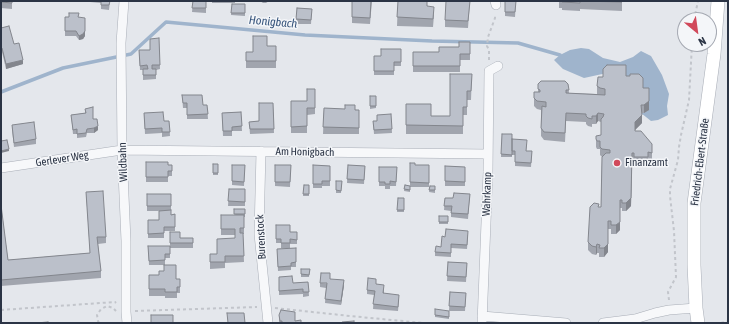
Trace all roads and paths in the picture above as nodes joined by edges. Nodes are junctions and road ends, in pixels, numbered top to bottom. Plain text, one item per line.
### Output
1 (124, 1) edge
2 (698, 1) edge
3 (708, 1) edge
4 (718, 1) edge
5 (495, 3) edge
6 (696, 12) edge
7 (711, 12) edge
8 (717, 12) edge
9 (692, 52) edge
10 (714, 52) edge
11 (498, 66) dead end
12 (489, 71) junction
13 (122, 150) junction
14 (261, 151) junction
15 (488, 154) junction
16 (1, 168) edge
17 (266, 307) junction
18 (696, 308) junction
19 (1, 310) edge
20 (669, 310) junction
21 (122, 312) junction
22 (482, 320) edge
23 (728, 321) edge
24 (100, 323) edge
25 (127, 323) edge
26 (268, 323) edge
27 (423, 323) edge
28 (566, 323) edge
29 (603, 323) edge
30 (698, 323) edge
31 (721, 323) edge

1 - 13 street, Wildbahn
2 - 6 path
3 - 7 street
4 - 8 street, Friedrich-Ebert-Straße
5 - 12 path
9 - 20 path
10 - 18 street, Friedrich-Ebert-Straße
11 - 12 street
12 - 15 street, Wahrkamp
13 - 14 street, Am Honigbach
13 - 16 street, Gerlever Weg
13 - 21 street, Wildbahn
14 - 15 street, Am Honigbach
14 - 17 street, Burenstock
15 - 22 street, Wahrkamp
17 - 21 path
17 - 26 street, Burenstock
17 - 27 path
18 - 20 street
18 - 30 street, Friedrich-Ebert-Straße
19 - 21 path
20 - 29 street
21 - 24 path
21 - 25 street, Wildbahn
22 - 28 street, Wahrkamp
23 - 31 path

